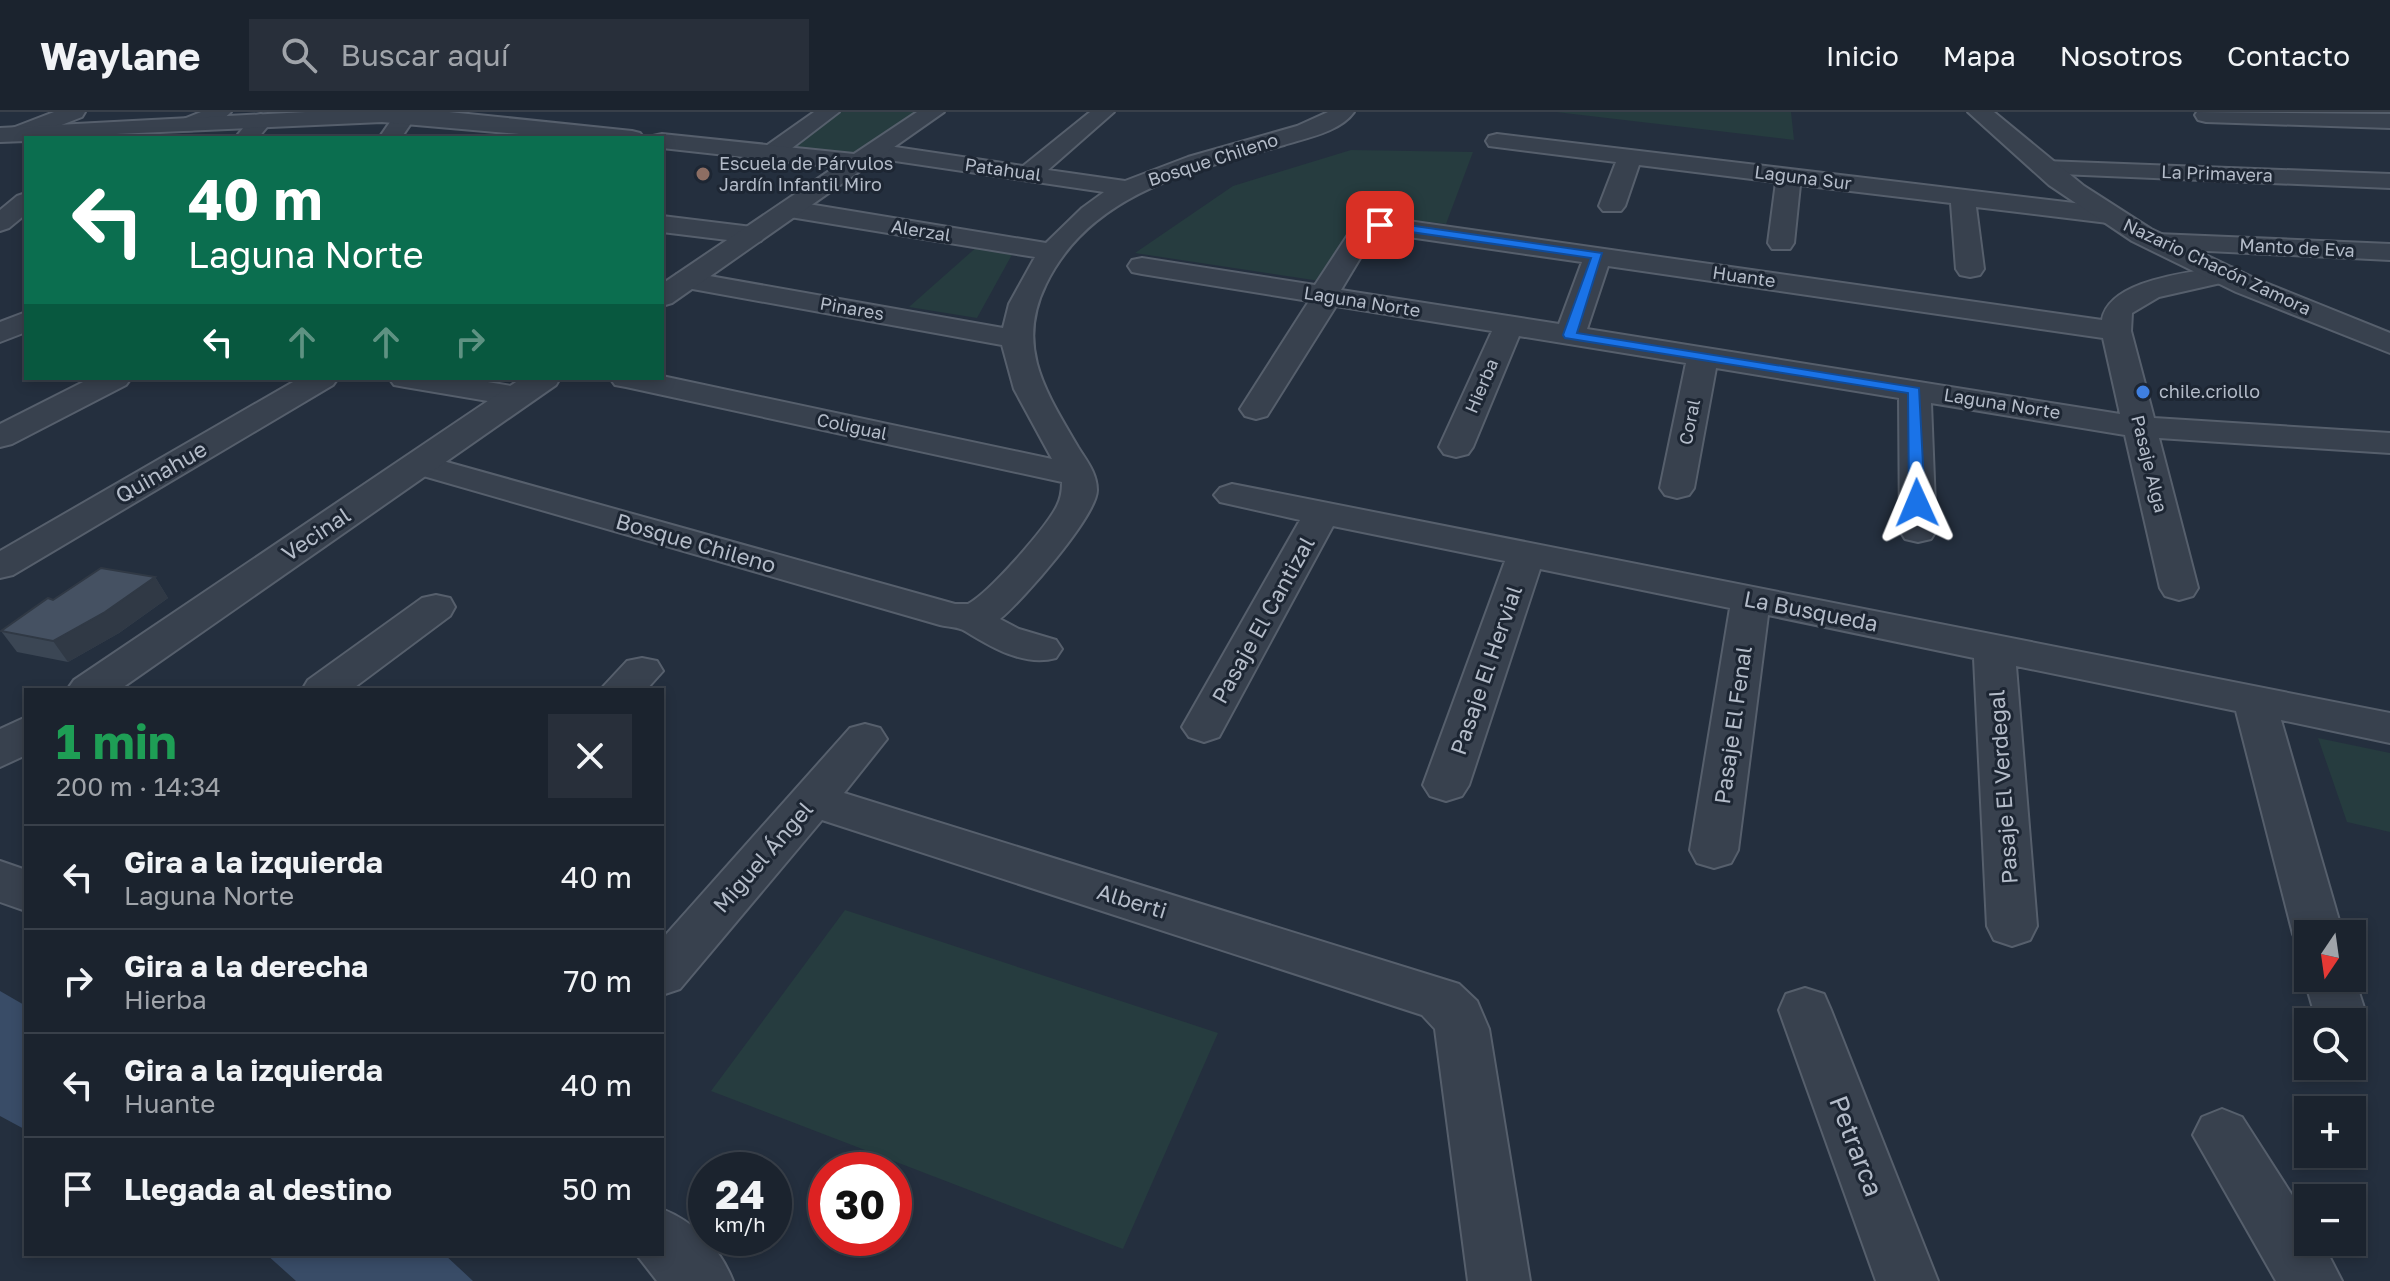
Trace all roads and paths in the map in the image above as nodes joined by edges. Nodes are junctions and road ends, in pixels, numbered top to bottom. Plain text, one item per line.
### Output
1 (74, 112) edge
2 (220, 112) edge
3 (828, 112) edge
4 (932, 112) edge
5 (1103, 112) edge
6 (1332, 112) edge
7 (1342, 112) edge
8 (1980, 112) edge
9 (363, 114) edge
10 (2253, 114) edge
11 (2206, 115) dead end
12 (405, 116) junction
13 (2390, 121) edge
14 (189, 125) junction
15 (254, 129) edge
16 (104, 134) edge
17 (7, 135) edge
18 (391, 136) edge
19 (611, 136) edge
20 (664, 141) edge
21 (1497, 141) dead end
22 (771, 153) junction
23 (867, 156) junction
24 (1630, 157) junction
25 (2045, 168) junction
26 (1028, 174) junction
27 (1789, 176) junction
28 (2340, 179) junction
29 (2390, 181) edge
30 (1130, 189) junction
31 (1963, 198) junction
32 (24, 203) edge
33 (1612, 206) dead end
34 (790, 209) junction
35 (2108, 215) junction
36 (0, 223) edge
37 (664, 224) edge
38 (752, 235) junction
39 (2157, 242) junction
40 (1781, 243) dead end
41 (1053, 252) junction
42 (2390, 252) edge
43 (1598, 256) junction
44 (1142, 266) dead end
45 (1970, 269) dead end
46 (2224, 274) junction
47 (687, 280) junction
48 (664, 296) edge
49 (1325, 296) junction
50 (0, 315) edge
51 (24, 320) edge
52 (24, 321) edge
53 (1509, 325) junction
54 (2116, 331) junction
55 (0, 333) edge
56 (1570, 335) junction
57 (1017, 339) junction
58 (2383, 339) edge
59 (1703, 356) junction
60 (111, 380) edge
61 (319, 380) edge
62 (433, 380) edge
63 (635, 380) edge
64 (531, 387) edge
65 (1915, 390) junction
66 (1256, 409) dead end
67 (2139, 427) junction
68 (0, 437) edge
69 (2390, 443) edge
70 (1456, 447) dead end
71 (418, 464) junction
72 (1078, 475) junction
73 (1677, 488) dead end
74 (1232, 495) dead end
75 (1322, 513) junction
76 (1918, 531) dead end
77 (1526, 554) junction
78 (0, 567) edge
79 (2179, 588) dead end
80 (1751, 599) junction
81 (436, 607) dead end
82 (975, 617) junction
83 (1994, 648) junction
84 (1042, 649) dead end
85 (92, 688) edge
86 (326, 688) edge
87 (2254, 701) junction
88 (1204, 727) dead end
89 (2390, 728) edge
90 (24, 734) edge
91 (865, 739) dead end
92 (0, 751) edge
93 (1446, 785) dead end
94 (812, 800) junction
95 (1714, 850) dead end
96 (0, 880) edge
97 (24, 890) edge
98 (2314, 920) edge
99 (2012, 926) dead end
100 (664, 972) edge
101 (1805, 1010) dead end
102 (2222, 1135) dead end
103 (664, 1242) edge
104 (701, 1281) edge
105 (1499, 1281) edge
106 (1907, 1281) edge
107 (2311, 1281) edge

1 - 17 street
2 - 14 street
3 - 22 street
4 - 23 street
5 - 26 street
6 - 7 street
7 - 30 street, Bosque Chileno
8 - 25 street, Nazario Chacón Zamora
9 - 12 street
9 - 15 street
10 - 11 street
10 - 13 street
10 - 28 street
12 - 18 street
12 - 19 street
14 - 15 street
14 - 16 street
16 - 17 street
20 - 22 street
21 - 24 street, Laguna Sur
22 - 23 street
23 - 26 street, Patahual
23 - 34 street
24 - 27 street, Laguna Sur
24 - 33 street
25 - 28 street, La Primavera
25 - 35 street, Nazario Chacón Zamora
26 - 30 street, Patahual
27 - 31 street, Laguna Sur
27 - 40 street
28 - 29 street, La Primavera
30 - 41 street, Bosque Chileno
31 - 35 street, Laguna Sur
31 - 45 street
32 - 36 street
34 - 38 street
34 - 41 street, Alerzal
35 - 39 street, Nazario Chacón Zamora
37 - 38 street
38 - 47 street
39 - 42 street, Manto de Eva
39 - 46 street, Nazario Chacón Zamora
41 - 57 street, Bosque Chileno
43 - 49 street, Huante
43 - 54 street, Huante
43 - 56 street
44 - 49 street, Laguna Norte
46 - 54 street
46 - 58 street, Nazario Chacón Zamora
47 - 48 street
47 - 57 street, Pinares
49 - 53 street, Laguna Norte
49 - 66 street
50 - 51 street
52 - 55 street
53 - 56 street, Laguna Norte
53 - 70 street, Hierba
54 - 67 street, Pasaje Alga
56 - 59 street, Laguna Norte
57 - 72 street, Bosque Chileno
59 - 65 street, Laguna Norte
59 - 73 street, Coral
60 - 68 street
61 - 78 street, Quinahue
62 - 64 street
63 - 72 street, Coligual
64 - 71 street, Vecinal
65 - 67 street, Laguna Norte
65 - 76 street
67 - 69 street, Laguna Norte
67 - 79 street, Pasaje Alga
71 - 82 street, Bosque Chileno
71 - 85 street, Vecinal
72 - 82 street
74 - 75 street, La Busqueda
75 - 77 street, La Busqueda
75 - 88 street, Pasaje El Cantizal
77 - 80 street, La Busqueda
77 - 93 street, Pasaje El Hervial
80 - 83 street, La Busqueda
80 - 95 street, Pasaje El Fenal
81 - 86 street
82 - 84 street, Bosque Chileno
83 - 87 street, La Busqueda
83 - 99 street, Pasaje El Verdegal
87 - 89 street, La Busqueda
87 - 98 street
90 - 92 street
91 - 94 street, Miguel Ángel
94 - 100 street, Miguel Ángel
94 - 105 street, Alberti
96 - 97 street
101 - 106 street, Petrarca
102 - 107 street
103 - 104 street

